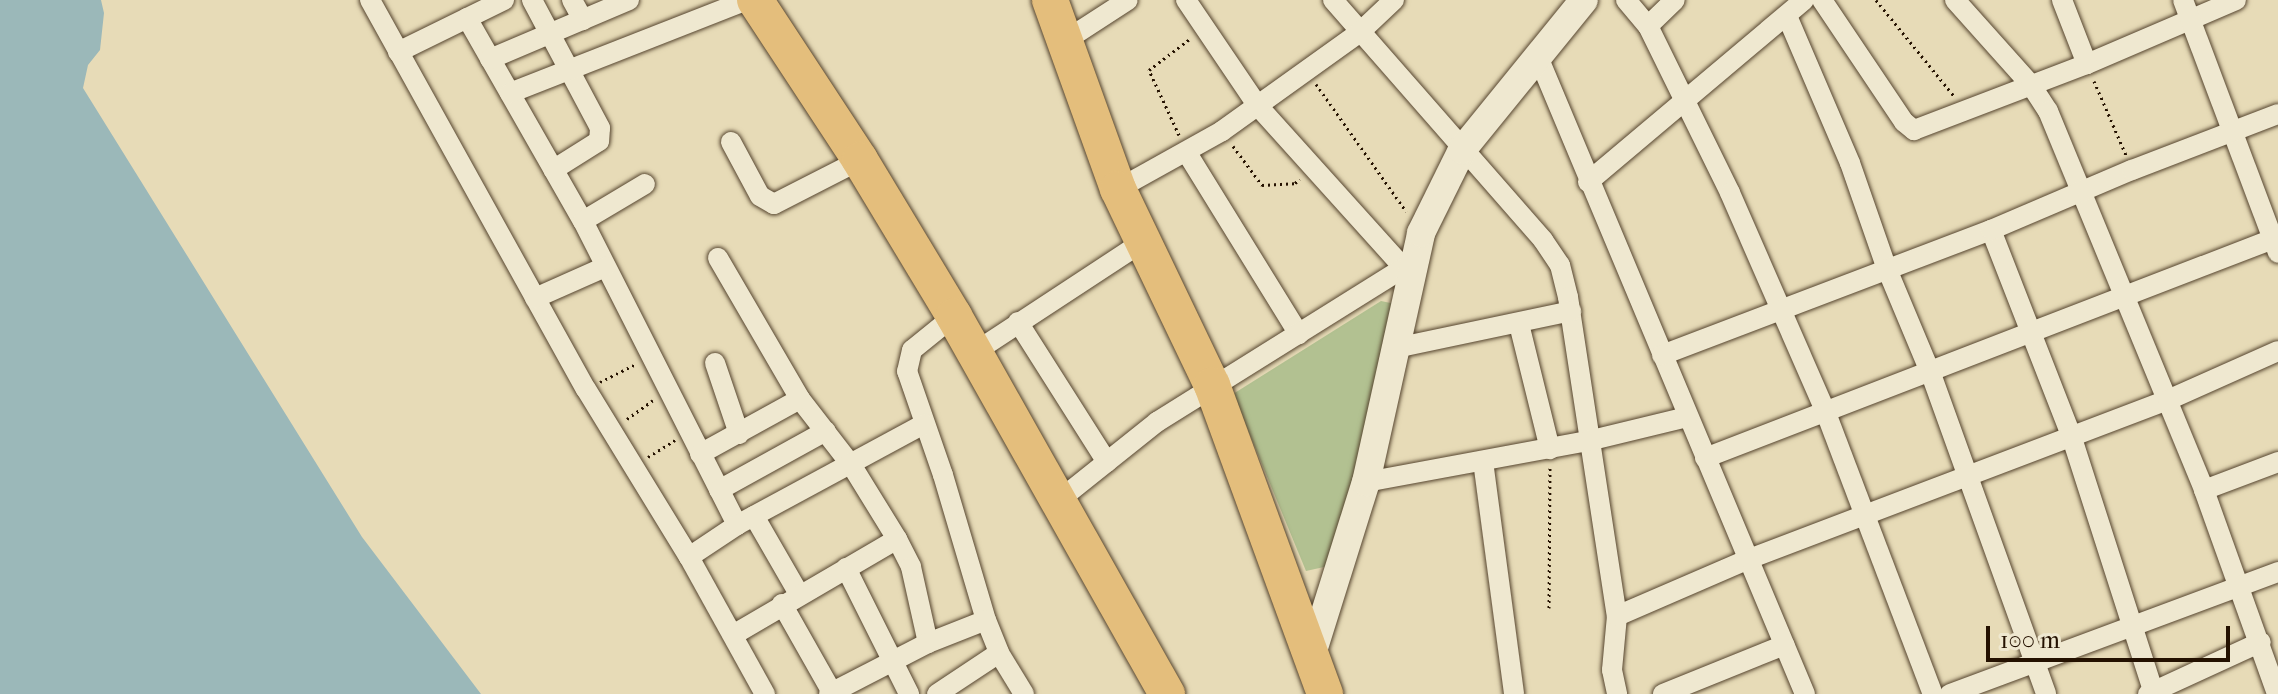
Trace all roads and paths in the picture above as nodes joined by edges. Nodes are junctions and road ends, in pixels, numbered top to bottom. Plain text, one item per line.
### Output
1 (370, 0) edge
2 (504, 0) edge
3 (532, 0) edge
4 (572, 0) edge
5 (629, 0) edge
6 (747, 0) edge
7 (755, 0) edge
8 (1050, 0) edge
9 (1128, 0) edge
10 (1186, 0) edge
11 (1333, 0) edge
12 (1394, 0) edge
13 (1584, 0) edge
14 (1626, 0) edge
15 (1675, 0) edge
16 (1804, 0) edge
17 (1822, 0) edge
18 (1876, 0) edge
19 (1955, 0) edge
20 (2062, 0) edge
21 (2183, 0) edge
22 (2236, 0) edge
23 (477, 9) edge
24 (1787, 16) junction
25 (772, 17) edge
26 (583, 20) junction
27 (2190, 20) junction
28 (1648, 26) junction
29 (548, 33) junction
30 (1206, 33) junction
31 (1359, 33) junction
32 (1063, 42) junction
33 (398, 52) junction
34 (490, 59) junction
35 (1539, 59) junction
36 (2087, 64) junction
37 (570, 69) junction
38 (1307, 71) junction
39 (2031, 85) junction
40 (510, 93) junction
41 (1683, 100) junction
42 (1257, 105) junction
43 (1966, 112) junction
44 (2278, 114) edge
45 (1222, 131) junction
46 (2234, 131) junction
47 (731, 142) dead end
48 (1462, 150) junction
49 (1187, 153) junction
50 (860, 160) junction
51 (1311, 168) junction
52 (553, 170) junction
53 (2132, 170) junction
54 (1588, 182) junction
55 (645, 184) dead end
56 (1118, 189) junction
57 (2080, 192) junction
58 (583, 221) junction
59 (1991, 230) junction
60 (1421, 233) junction
61 (1144, 241) junction
62 (2277, 243) edge
63 (718, 258) dead end
64 (605, 267) junction
65 (1887, 269) junction
66 (1407, 272) junction
67 (535, 298) junction
68 (2127, 298) junction
69 (1780, 309) junction
70 (1571, 311) junction
71 (954, 316) junction
72 (1018, 322) junction
73 (1519, 324) junction
74 (2032, 333) junction
75 (1299, 334) junction
76 (1396, 348) junction
77 (2278, 351) edge
78 (975, 352) junction
79 (1662, 355) junction
80 (651, 357) junction
81 (715, 363) dead end
82 (1931, 374) junction
83 (1212, 385) junction
84 (586, 389) junction
85 (668, 390) junction
86 (800, 399) junction
87 (2168, 400) junction
88 (1826, 413) junction
89 (1687, 417) junction
90 (924, 424) junction
91 (611, 430) junction
92 (826, 431) junction
93 (689, 432) junction
94 (739, 434) junction
95 (2071, 435) junction
96 (1588, 441) junction
97 (1550, 449) junction
98 (700, 454) junction
99 (1705, 458) junction
100 (1483, 461) junction
101 (1107, 462) junction
102 (2278, 462) edge
103 (633, 466) junction
104 (852, 466) junction
105 (1966, 474) junction
106 (1366, 482) junction
107 (719, 490) junction
108 (2204, 490) junction
109 (1058, 501) junction
110 (1864, 514) junction
111 (746, 520) junction
112 (897, 539) junction
113 (689, 557) junction
114 (1749, 559) junction
115 (846, 568) junction
116 (2278, 572) edge
117 (2239, 586) junction
118 (791, 599) junction
119 (1549, 608) dead end
120 (1617, 616) junction
121 (986, 620) junction
122 (2130, 625) junction
123 (733, 635) junction
124 (2261, 642) junction
125 (928, 643) junction
126 (1784, 645) junction
127 (999, 653) junction
128 (1312, 654) junction
129 (892, 660) junction
130 (2035, 660) junction
131 (831, 693) edge
132 (938, 693) edge
133 (2151, 693) edge
134 (765, 694) edge
135 (909, 694) edge
136 (1024, 694) edge
137 (1167, 694) edge
138 (1325, 694) edge
139 (1514, 694) edge
140 (1617, 694) edge
141 (1663, 694) edge
142 (1805, 694) edge
143 (1933, 694) edge
144 (1950, 694) edge
145 (2046, 694) edge
146 (2277, 694) edge

1 - 33 street
2 - 23 street
3 - 29 street
4 - 26 street
5 - 26 street
6 - 37 street
7 - 25 highway
8 - 32 highway
9 - 32 street
10 - 30 street
11 - 31 street
12 - 31 street
13 - 35 street
14 - 28 street
15 - 28 street
16 - 24 street
17 - 43 street
18 - 43 path
19 - 39 street
20 - 36 street
21 - 27 street
22 - 27 street
23 - 33 street
23 - 34 street
24 - 41 street
24 - 65 street
25 - 50 highway
26 - 29 street
27 - 36 street
27 - 46 street
28 - 41 street
29 - 34 street
29 - 37 street
30 - 42 street
30 - 49 path
31 - 38 street
31 - 48 street
32 - 56 highway
33 - 67 street
34 - 40 street
35 - 48 street
35 - 54 street
36 - 39 street
36 - 53 path
37 - 40 street
37 - 52 street
38 - 42 street
38 - 60 path
39 - 43 street
39 - 57 street
40 - 52 street
41 - 54 street
41 - 69 street
42 - 45 street
42 - 51 street
44 - 46 street
45 - 49 street
45 - 51 path
46 - 53 street
46 - 62 street
47 - 50 street
48 - 60 street
48 - 70 street
49 - 56 street
49 - 75 street
50 - 71 highway
51 - 66 street
52 - 58 street
53 - 57 street
54 - 79 street
55 - 58 street
56 - 61 highway
57 - 59 street
57 - 68 street
58 - 64 street
59 - 65 street
59 - 74 street
60 - 66 street
61 - 72 street
61 - 83 highway
62 - 68 street
63 - 86 street
64 - 67 street
64 - 80 street
65 - 69 street
65 - 82 street
66 - 75 street
66 - 76 street
67 - 84 street
68 - 74 street
68 - 87 street
69 - 79 street
69 - 88 street
70 - 73 street
70 - 96 street
71 - 78 highway
71 - 90 street
72 - 78 street
72 - 101 street
73 - 76 street
73 - 97 street
74 - 82 street
74 - 95 street
75 - 83 street
76 - 106 street
77 - 87 street
78 - 109 highway
79 - 89 street
80 - 84 path
80 - 85 street
81 - 94 street
82 - 88 street
82 - 105 street
83 - 101 street
83 - 128 highway
84 - 91 street
85 - 91 path
85 - 93 street
86 - 92 street
86 - 94 street
87 - 95 street
87 - 108 street
88 - 99 street
88 - 110 street
89 - 96 street
89 - 99 street
90 - 104 street
90 - 121 street
91 - 103 street
92 - 104 street
92 - 107 street
93 - 98 street
93 - 103 path
94 - 98 street
95 - 105 street
95 - 122 street
96 - 97 street
96 - 120 street
97 - 100 street
97 - 119 path
98 - 107 street
99 - 114 street
100 - 106 street
100 - 139 street
101 - 109 street
102 - 108 street
103 - 113 street
104 - 111 street
104 - 112 street
105 - 110 street
105 - 130 street
106 - 128 street
107 - 111 street
108 - 117 street
109 - 137 highway
110 - 114 street
110 - 143 street
111 - 113 street
111 - 118 street
112 - 115 street
112 - 125 street
113 - 123 street
114 - 120 street
114 - 126 street
115 - 118 street
115 - 129 street
116 - 117 street
117 - 122 street
117 - 124 street
118 - 123 street
118 - 131 street
120 - 140 street
121 - 125 street
121 - 127 street
122 - 130 street
122 - 133 street
123 - 134 street
124 - 133 street
124 - 146 street
125 - 129 street
126 - 141 street
126 - 142 street
127 - 132 street
127 - 136 street
128 - 138 highway
129 - 131 street
129 - 135 street
130 - 144 street
130 - 145 street

